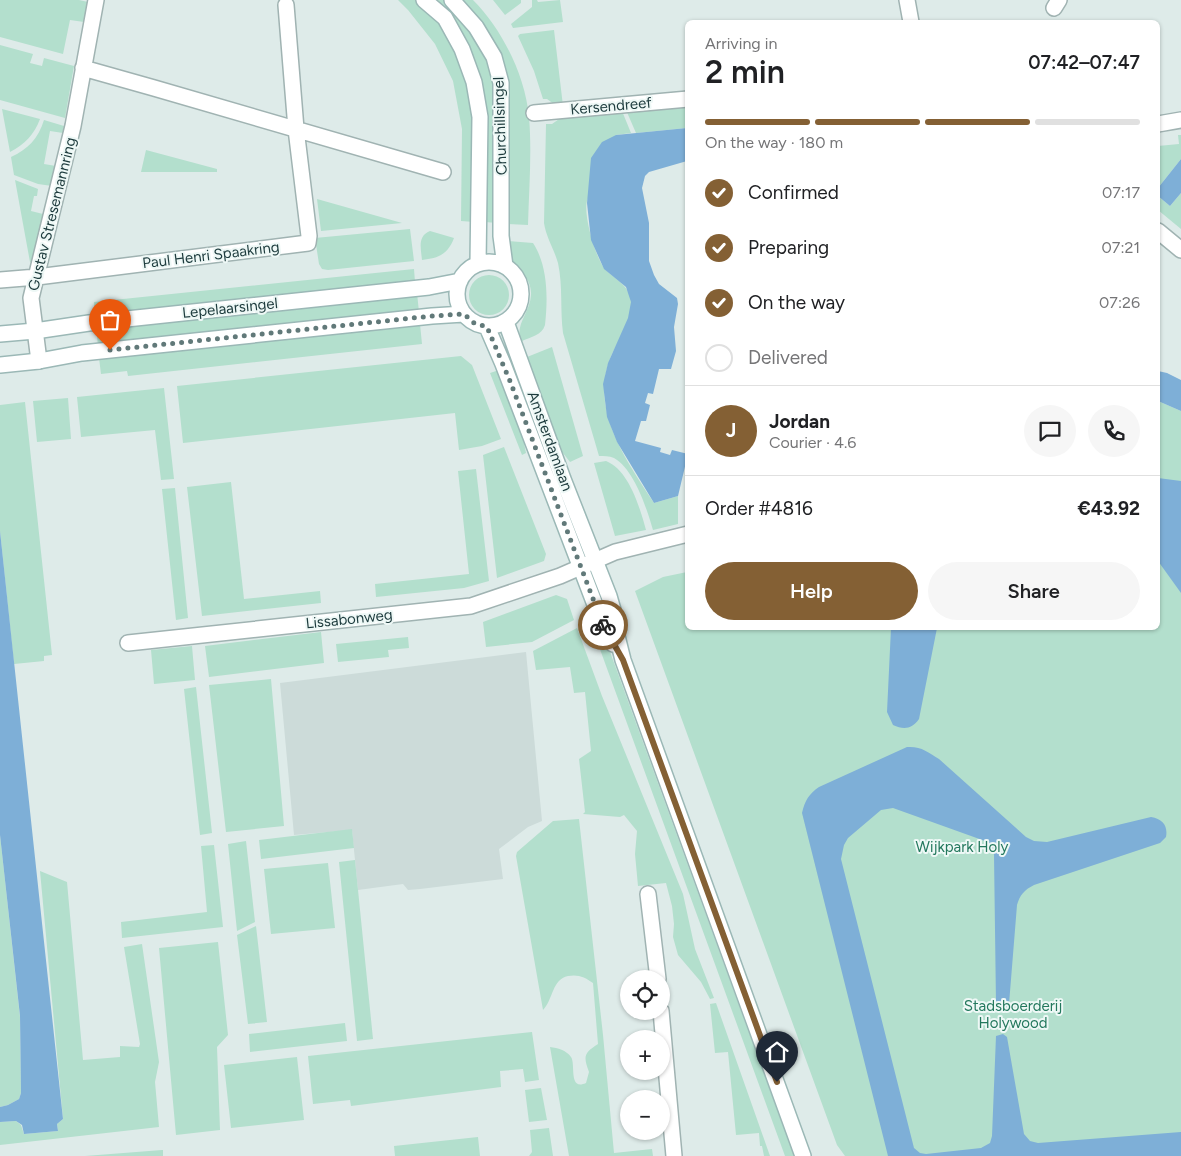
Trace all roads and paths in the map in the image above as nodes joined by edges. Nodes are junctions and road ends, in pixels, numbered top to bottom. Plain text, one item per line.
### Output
1 (96, 0) edge
2 (424, 0) edge
3 (452, 0) edge
4 (907, 0) edge
5 (286, 5) dead end
6 (911, 20) edge
7 (83, 68) junction
8 (685, 99) edge
9 (534, 113) dead end
10 (1181, 120) edge
11 (1160, 124) edge
12 (296, 129) junction
13 (443, 172) dead end
14 (1160, 233) edge
15 (1181, 250) edge
16 (478, 264) junction
17 (504, 266) junction
18 (37, 276) junction
19 (0, 280) edge
20 (460, 281) junction
21 (464, 314) junction
22 (506, 322) junction
23 (487, 327) junction
24 (35, 331) junction
25 (0, 334) edge
26 (38, 361) junction
27 (0, 365) edge
28 (685, 535) edge
29 (594, 560) junction
30 (580, 567) junction
31 (128, 643) dead end
32 (623, 660) junction
33 (648, 894) dead end
34 (657, 970) edge
35 (662, 1020) edge
36 (674, 1156) edge
37 (804, 1156) edge

1 - 7 street, Gustav Stresemannring
2 - 16 street, Churchillsingel
3 - 17 street, Churchillsingel
4 - 6 street
5 - 12 street, Paul Henri Spaakring
7 - 12 street
7 - 18 street, Gustav Stresemannring
8 - 9 street, Kersendreef
10 - 11 street
12 - 13 street
12 - 18 street, Paul Henri Spaakring
14 - 15 street
16 - 17 street
16 - 20 street
17 - 22 street
18 - 19 street, Paul Henri Spaakring
18 - 24 street, Gustav Stresemannring
20 - 21 street
20 - 24 street, Lepelaarsingel
21 - 23 street
21 - 26 street, Lepelaarsingel
22 - 23 street
22 - 29 street, Amsterdamlaan
23 - 30 street, Amsterdamlaan
24 - 25 street, Lepelaarsingel
24 - 26 street, Gustav Stresemannring
26 - 27 street, Lepelaarsingel
28 - 29 street
29 - 30 street
29 - 32 street, Amsterdamlaan
30 - 31 street, Lissabonweg
30 - 32 street, Amsterdamlaan
32 - 37 street, Amsterdamlaan
33 - 34 street
35 - 36 street

